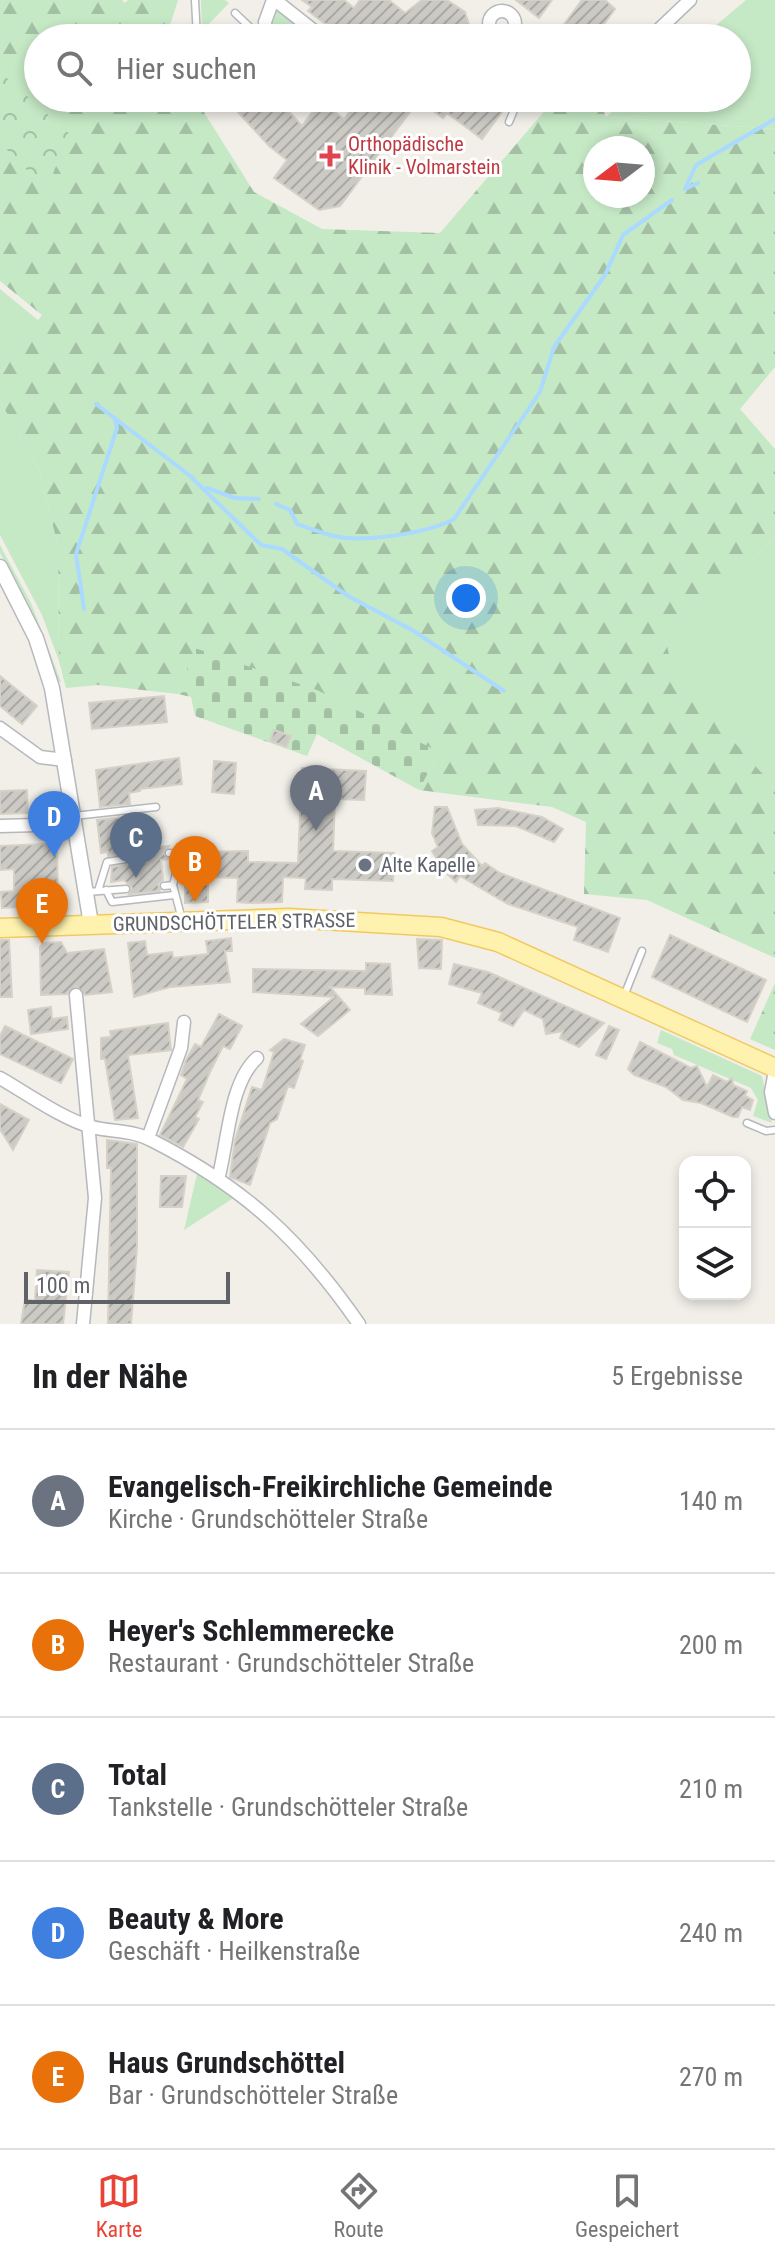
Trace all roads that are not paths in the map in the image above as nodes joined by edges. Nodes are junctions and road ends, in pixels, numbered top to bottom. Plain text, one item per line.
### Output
1 (195, 0) edge
2 (274, 0) edge
3 (690, 0) edge
4 (235, 13) dead end
5 (198, 24) edge
6 (247, 24) edge
7 (269, 24) edge
8 (305, 24) edge
9 (665, 24) edge
10 (513, 112) edge
11 (509, 122) dead end
12 (0, 567) edge
13 (0, 728) edge
14 (65, 760) junction
15 (156, 807) dead end
16 (74, 820) junction
17 (0, 826) edge
18 (169, 853) dead end
19 (145, 856) dead end
20 (173, 885) junction
21 (164, 886) dead end
22 (126, 889) dead end
23 (97, 891) junction
24 (174, 895) junction
25 (182, 920) junction
26 (91, 924) junction
27 (0, 928) edge
28 (642, 951) dead end
29 (76, 995) dead end
30 (623, 999) junction
31 (184, 1022) dead end
32 (257, 1058) dead end
33 (775, 1069) edge
34 (0, 1078) edge
35 (775, 1113) edge
36 (747, 1123) dead end
37 (89, 1127) junction
38 (775, 1130) edge
39 (148, 1138) junction
40 (218, 1179) junction
41 (83, 1324) edge
42 (359, 1324) edge

1 - 5 lane
2 - 7 street
2 - 8 street
3 - 9 street
4 - 6 lane
10 - 11 lane
12 - 14 street
13 - 14 street
14 - 16 street
15 - 16 lane
16 - 17 street
16 - 23 street
18 - 20 lane
19 - 23 lane
20 - 21 lane
20 - 24 lane
22 - 23 lane
23 - 24 lane
23 - 26 street
24 - 25 lane
25 - 26 main road, GRUNDSCHÖTTELER STRASSE
25 - 30 main road, GRUNDSCHÖTTELER STRASSE
26 - 27 main road, GRUNDSCHÖTTELER STRASSE
28 - 30 lane
29 - 37 street
30 - 33 main road, GRUNDSCHÖTTELER STRASSE
31 - 39 street
32 - 40 street
33 - 35 street
34 - 37 street
36 - 38 lane
37 - 39 street
37 - 41 street
39 - 40 street
40 - 42 street

